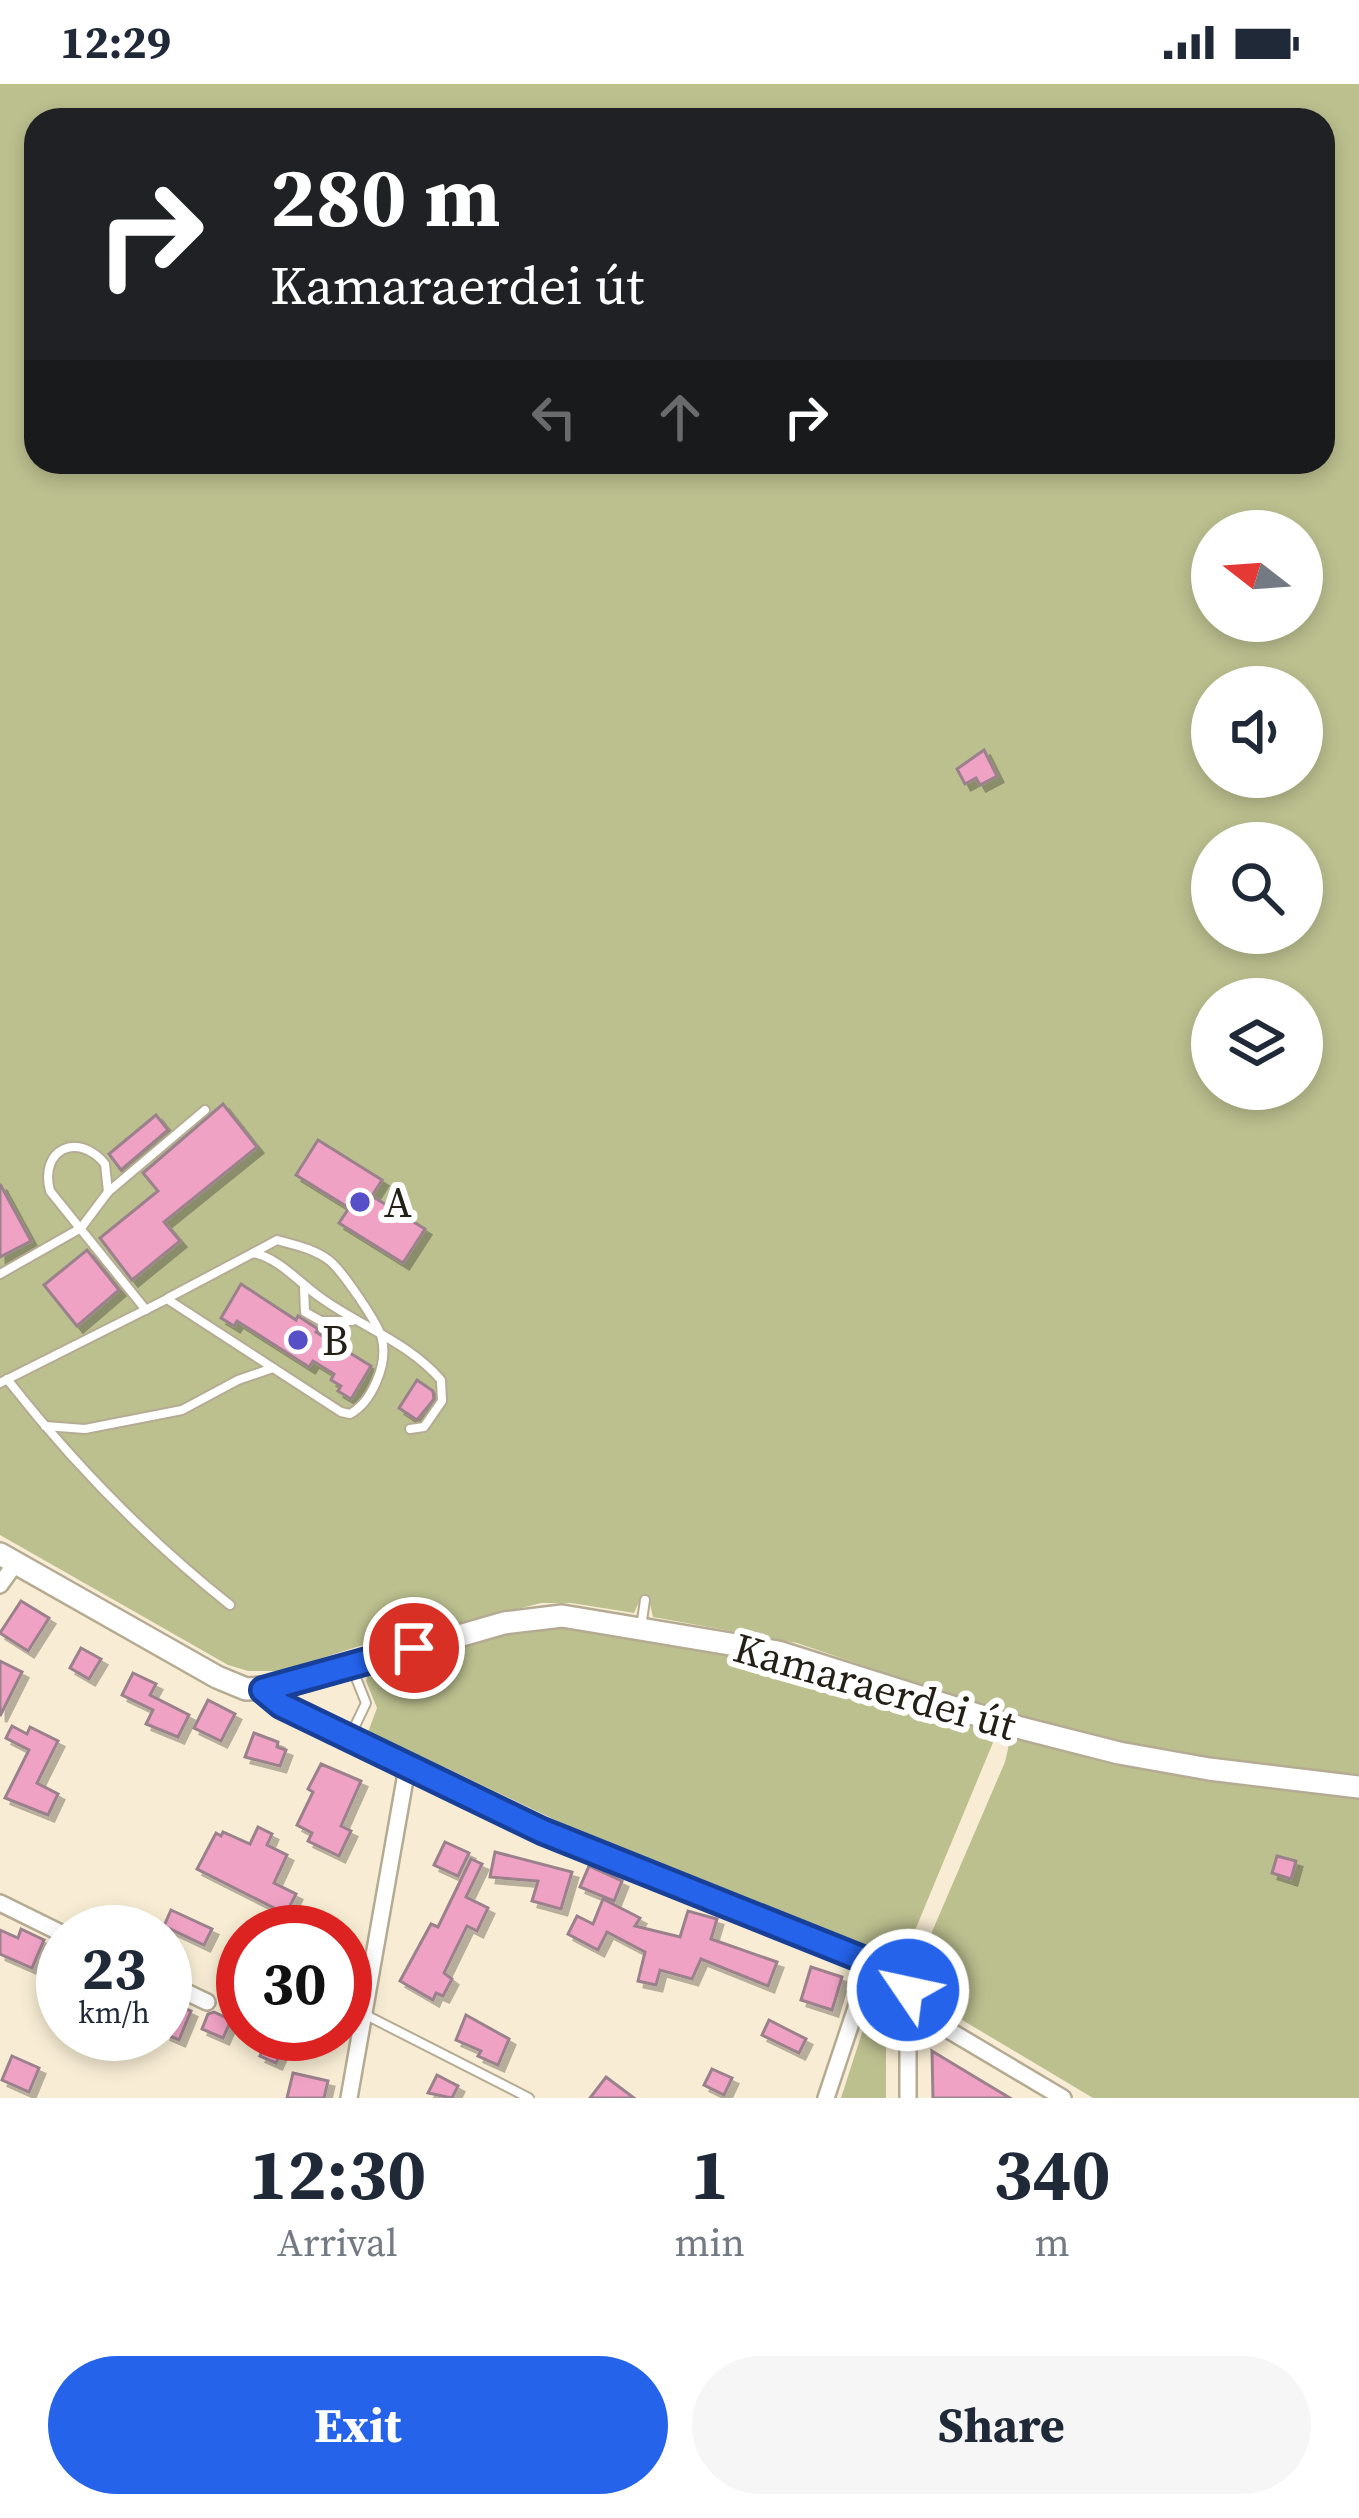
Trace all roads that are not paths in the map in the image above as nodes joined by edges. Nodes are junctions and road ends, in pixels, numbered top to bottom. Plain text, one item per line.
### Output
1 (205, 1110) dead end
2 (108, 1192) junction
3 (81, 1228) junction
4 (253, 1253) junction
5 (0, 1274) edge
6 (304, 1286) junction
7 (167, 1299) junction
8 (146, 1310) junction
9 (357, 1321) junction
10 (382, 1336) junction
11 (273, 1368) junction
12 (4, 1381) edge
13 (44, 1426) junction
14 (410, 1429) dead end
15 (8, 1559) edge
16 (0, 1585) edge
17 (645, 1600) dead end
18 (230, 1605) dead end
19 (640, 1628) junction
20 (351, 1666) junction
21 (263, 1690) junction
22 (337, 1731) junction
23 (407, 1768) junction
24 (1359, 1787) edge
25 (0, 1904) edge
26 (36, 1921) edge
27 (871, 1963) junction
28 (372, 1979) edge
29 (192, 1995) edge
30 (207, 2002) dead end
31 (908, 2006) junction
32 (372, 2018) edge
33 (357, 2061) edge
34 (349, 2098) edge
35 (529, 2098) edge
36 (826, 2098) edge
37 (908, 2098) edge
38 (1063, 2098) edge

1 - 2 lane
2 - 3 lane
2 - 3 lane
3 - 5 lane
3 - 8 lane
4 - 6 lane
4 - 7 lane
4 - 10 lane
6 - 9 lane
6 - 9 lane
7 - 8 lane
7 - 11 lane
8 - 12 lane
9 - 10 lane
10 - 11 lane
10 - 14 lane
11 - 13 lane
12 - 13 lane
13 - 18 lane
15 - 16 street
15 - 21 street
17 - 19 lane
19 - 20 street, Kamaraerdei út
19 - 24 street, Kamaraerdei út
20 - 21 street, Kamaraerdei út
20 - 22 lane
21 - 22 street
22 - 23 street
23 - 27 street
23 - 28 street
25 - 26 street
27 - 31 street
27 - 36 street
29 - 30 street
31 - 37 street
31 - 38 street
32 - 35 lane
33 - 34 street

